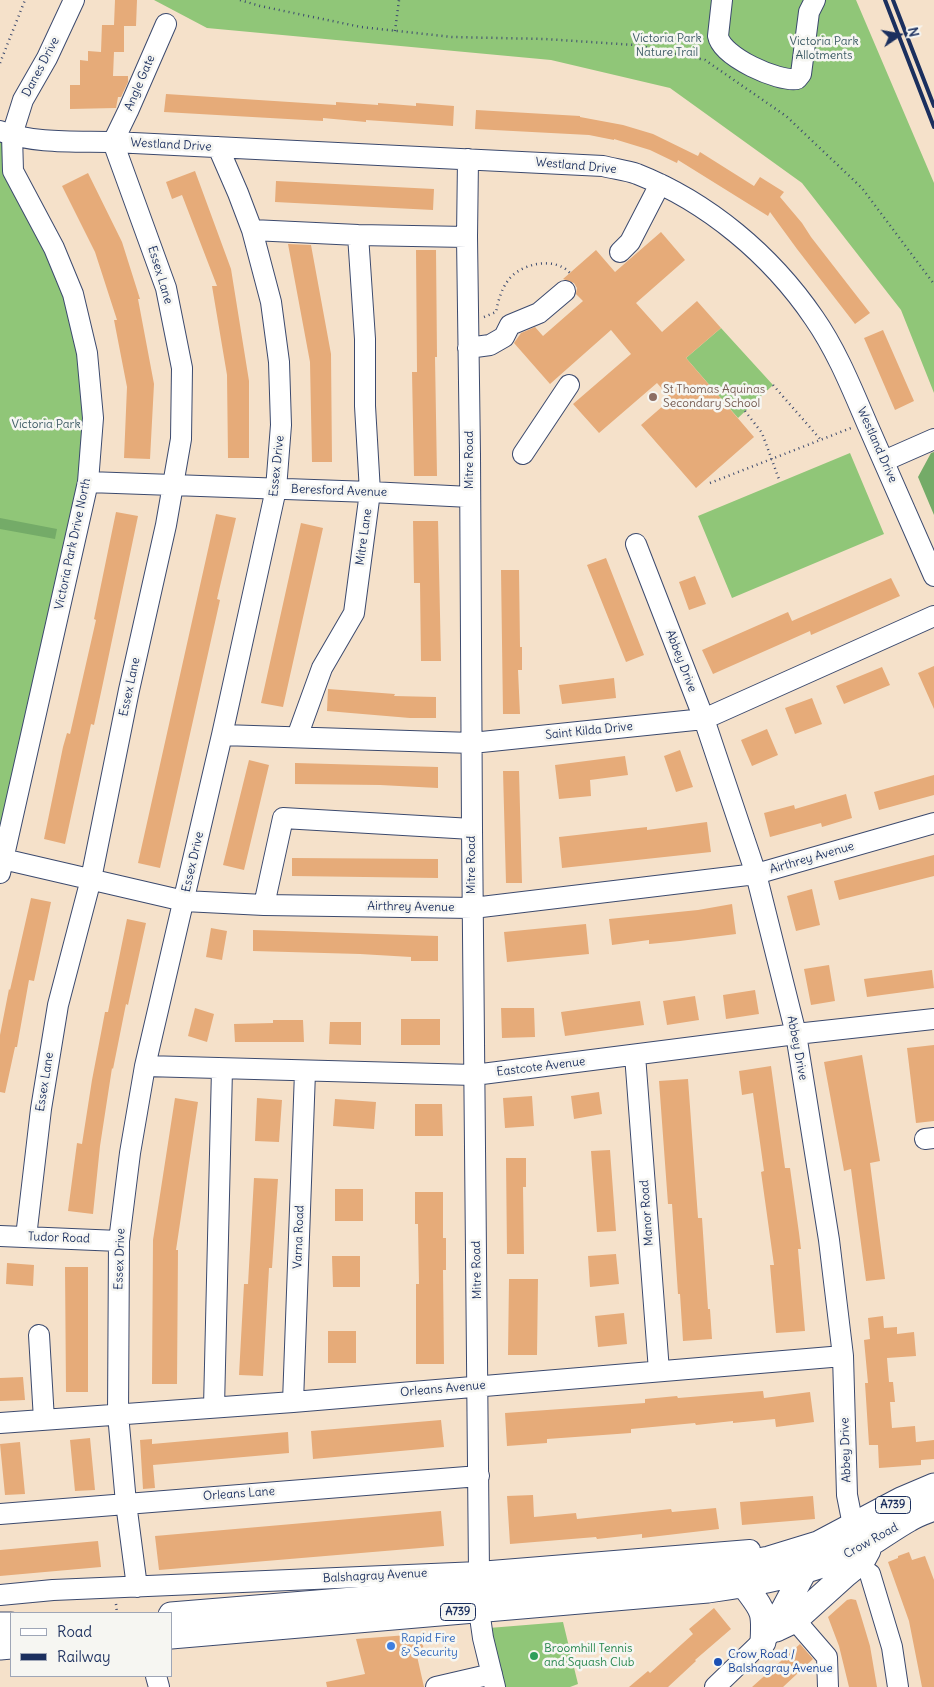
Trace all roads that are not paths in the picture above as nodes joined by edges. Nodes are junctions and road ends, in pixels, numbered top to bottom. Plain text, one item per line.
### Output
1 (74, 0) edge
2 (722, 0) edge
3 (815, 0) edge
4 (166, 24) dead end
5 (6, 133) edge
6 (114, 142) junction
7 (218, 147) junction
8 (468, 159) junction
9 (660, 184) junction
10 (252, 230) junction
11 (358, 235) junction
12 (467, 237) junction
13 (620, 252) dead end
14 (568, 282) road end
15 (468, 348) junction
16 (569, 385) dead end
17 (934, 438) edge
18 (523, 454) dead end
19 (884, 461) junction
20 (88, 482) junction
21 (174, 484) junction
22 (276, 489) junction
23 (370, 492) junction
24 (470, 498) junction
25 (636, 544) dead end
26 (934, 576) edge
27 (934, 616) edge
28 (704, 719) junction
29 (222, 735) junction
30 (297, 737) junction
31 (472, 743) junction
32 (934, 823) edge
33 (472, 830) junction
34 (2, 866) edge
35 (756, 874) junction
36 (91, 878) junction
37 (184, 901) junction
38 (264, 905) junction
39 (472, 908) junction
40 (934, 1018) edge
41 (796, 1034) junction
42 (635, 1055) junction
43 (145, 1066) junction
44 (222, 1069) junction
45 (305, 1072) junction
46 (474, 1075) junction
47 (0, 1236) edge
48 (26, 1237) junction
49 (118, 1241) junction
50 (39, 1335) dead end
51 (843, 1356) junction
52 (659, 1371) junction
53 (478, 1386) junction
54 (294, 1402) junction
55 (214, 1407) junction
56 (118, 1414) junction
57 (44, 1420) junction
58 (0, 1423) edge
59 (479, 1476) junction
60 (934, 1486) edge
61 (126, 1503) junction
62 (934, 1508) edge
63 (0, 1514) edge
64 (853, 1525) junction
65 (818, 1544) junction
66 (750, 1550) dead end
67 (847, 1564) junction
68 (806, 1570) junction
69 (479, 1572) junction
70 (870, 1574) dead end
71 (744, 1586) junction
72 (137, 1587) junction
73 (0, 1595) edge
74 (479, 1610) junction
75 (172, 1615) edge
76 (778, 1630) junction
77 (172, 1636) edge
78 (494, 1680) edge
79 (436, 1687) edge
80 (715, 1687) edge
81 (828, 1687) edge
82 (898, 1687) edge

1 - 5 street, Danes Drive
2 - 3 street
4 - 6 street, Angle Gate
5 - 6 street, Westland Drive
5 - 20 street, Victoria Park Drive North
6 - 7 street, Westland Drive
6 - 21 street, Essex Lane
7 - 8 street, Westland Drive
7 - 10 street, Essex Drive
8 - 9 street, Westland Drive
8 - 12 street, Mitre Road
9 - 13 street
9 - 19 street, Westland Drive
10 - 11 street
10 - 22 street, Essex Drive
11 - 12 street
11 - 23 street, Mitre Lane
12 - 15 street, Mitre Road
14 - 15 street
15 - 24 street, Mitre Road
16 - 18 street
17 - 19 street
19 - 26 street, Westland Drive
20 - 21 street, Beresford Avenue
20 - 34 street, Victoria Park Drive North
21 - 22 street, Beresford Avenue
21 - 36 street, Essex Lane
22 - 23 street, Beresford Avenue
22 - 29 street, Essex Drive
23 - 24 street, Beresford Avenue
23 - 30 street, Mitre Lane
24 - 31 street, Mitre Road
25 - 28 street, Abbey Drive
27 - 28 street, Saint Kilda Drive
28 - 31 street, Saint Kilda Drive
28 - 35 street, Abbey Drive
29 - 30 street, Saint Kilda Drive
29 - 37 street, Essex Drive
30 - 31 street, Saint Kilda Drive
31 - 33 street, Mitre Road
32 - 35 street, Airthrey Avenue
33 - 38 street
33 - 39 street, Mitre Road
34 - 36 street, Airthrey Avenue
35 - 39 street, Airthrey Avenue
35 - 41 street, Abbey Drive
36 - 37 street, Airthrey Avenue
36 - 48 street, Essex Lane
37 - 38 street, Airthrey Avenue
37 - 43 street, Essex Drive
38 - 39 street, Airthrey Avenue
39 - 46 street, Mitre Road
40 - 41 street, Eastcote Avenue
41 - 42 street, Eastcote Avenue
41 - 51 street, Abbey Drive
42 - 46 street, Eastcote Avenue
42 - 52 street, Manor Road
43 - 44 street, Eastcote Avenue
43 - 49 street, Essex Drive
44 - 45 street, Eastcote Avenue
44 - 55 street
45 - 46 street, Eastcote Avenue
45 - 54 street, Varna Road
46 - 53 street, Mitre Road
47 - 48 street, Tudor Road
48 - 49 street, Tudor Road
49 - 56 street, Essex Drive
50 - 57 street
51 - 52 street, Orleans Avenue
51 - 64 street, Abbey Drive
52 - 53 street, Orleans Avenue
53 - 54 street, Orleans Avenue
53 - 59 street, Mitre Road
54 - 55 street, Orleans Avenue
55 - 56 street, Orleans Avenue
56 - 57 street, Orleans Avenue
56 - 61 street, Essex Drive
57 - 58 street, Orleans Avenue
59 - 61 street, Orleans Lane
59 - 69 street, Mitre Road
60 - 64 main road, Crow Road / A739
61 - 63 street, Orleans Lane
61 - 72 street, Essex Drive
62 - 67 main road, Crow Road / A739
64 - 65 main road, Crow Road / A739
64 - 67 street, Abbey Drive
65 - 68 main road
65 - 75 main road, Balshagray Avenue / A739
66 - 69 street, Balshagray Avenue
67 - 68 main road, Crow Road / A739
67 - 76 main road
68 - 71 main road, A739
68 - 76 main road
69 - 72 street, Balshagray Avenue
70 - 82 street
71 - 74 main road, A739
71 - 76 main road
72 - 73 street, Balshagray Avenue
74 - 77 main road, A739
74 - 78 street
76 - 80 street
76 - 81 street
78 - 79 street

